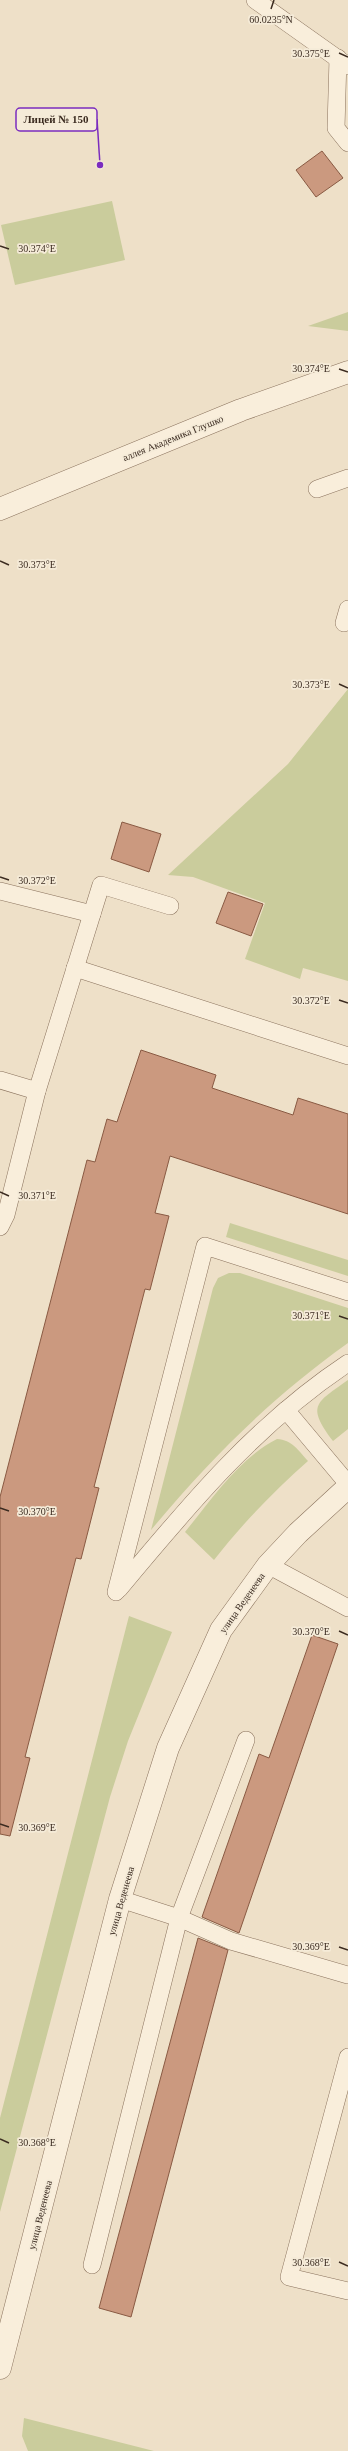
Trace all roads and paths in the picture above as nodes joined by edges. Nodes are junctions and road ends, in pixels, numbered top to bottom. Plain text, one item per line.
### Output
1 (255, 0) edge
2 (343, 62) edge
3 (348, 143) edge
4 (347, 377) edge
5 (348, 478) edge
6 (317, 489) dead end
7 (0, 509) edge
8 (0, 891) edge
9 (170, 906) dead end
10 (92, 914) junction
11 (75, 968) junction
12 (348, 1056) edge
13 (0, 1080) edge
14 (37, 1091) junction
15 (0, 1227) edge
16 (348, 1292) edge
17 (348, 1363) edge
18 (286, 1410) junction
19 (348, 1485) edge
20 (268, 1565) junction
21 (348, 1608) edge
22 (246, 1740) dead end
23 (120, 1899) junction
24 (179, 1918) junction
25 (348, 1975) edge
26 (348, 2058) edge
27 (92, 2265) dead end
28 (348, 2291) edge
29 (4, 2341) edge
30 (0, 2368) edge

1 - 2 lane
2 - 3 lane
4 - 7 street, аллея Академика Глушко
5 - 6 lane
8 - 10 lane
9 - 10 lane
10 - 11 lane
11 - 12 lane
11 - 14 lane
13 - 14 lane
14 - 15 lane
16 - 18 lane
17 - 18 lane
18 - 19 lane
19 - 20 street, улица Веденеева
20 - 21 lane
20 - 23 street, улица Веденеева
22 - 24 lane
23 - 24 lane
23 - 29 street, улица Веденеева
24 - 25 lane
24 - 27 lane
26 - 28 lane
29 - 30 street, улица Веденеева

